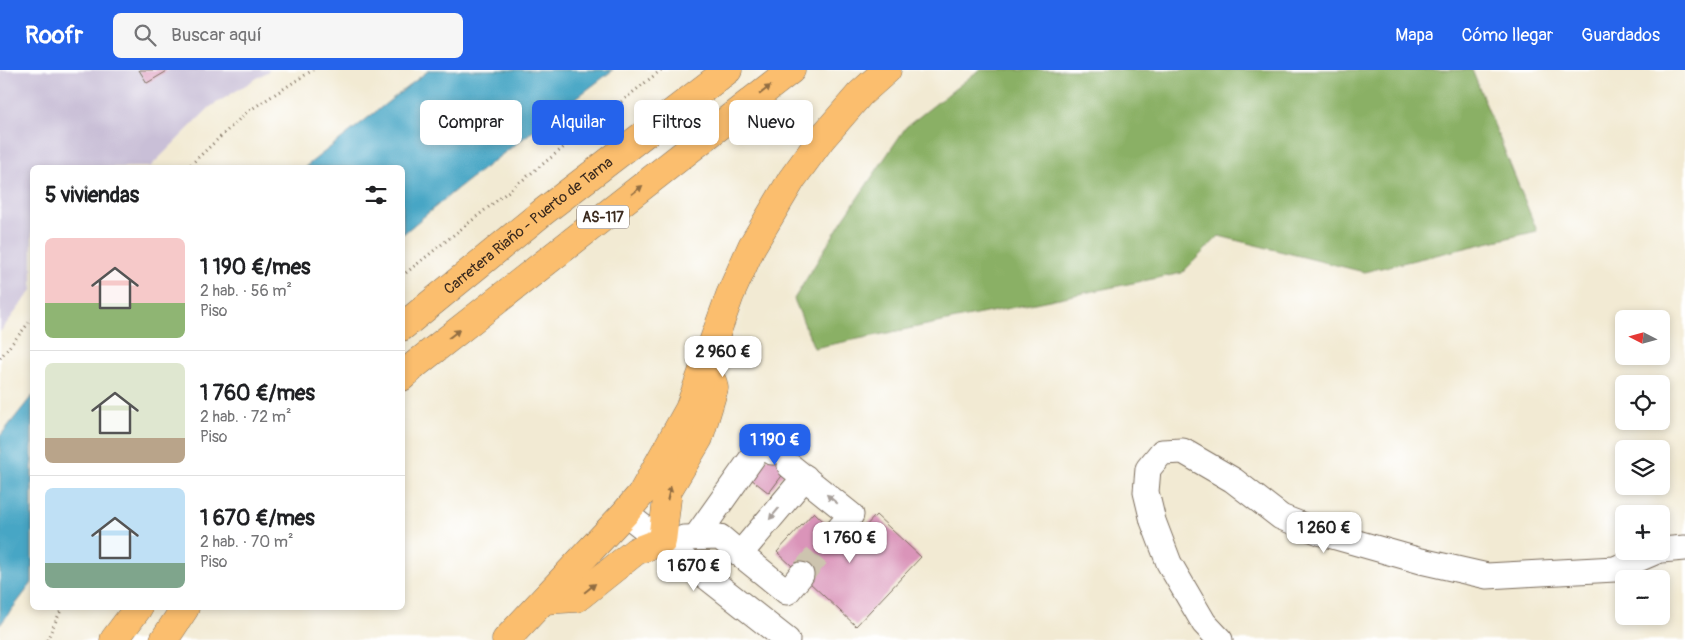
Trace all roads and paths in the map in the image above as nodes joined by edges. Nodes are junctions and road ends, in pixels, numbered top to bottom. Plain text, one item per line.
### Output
1 (313, 70) edge
2 (661, 70) edge
3 (728, 70) edge
4 (791, 70) edge
5 (887, 70) edge
6 (190, 165) edge
7 (405, 274) edge
8 (30, 321) edge
9 (405, 325) edge
10 (0, 358) edge
11 (708, 358) junction
12 (405, 374) edge
13 (789, 465) junction
14 (625, 513) junction
15 (836, 533) tunnel mouth
16 (696, 537) junction
17 (662, 541) junction
18 (1685, 548) edge
19 (1670, 549) edge
20 (740, 554) junction
21 (1636, 560) edge
22 (801, 575) tunnel mouth
23 (544, 600) junction
24 (61, 610) edge
25 (136, 610) edge
26 (184, 610) edge
27 (47, 640) edge
28 (114, 640) edge
29 (164, 640) edge
30 (506, 640) edge
31 (787, 640) edge
32 (1220, 640) edge

1 - 6 path
2 - 7 path
3 - 9 main road, Carretera Riaño - Puerto de Tarna / AS-117
12 -> 4 main road, AS-117
5 - 11 main road
8 - 10 path
11 - 14 main road
17 -> 11 main road
15 -> 13 street
13 - 16 street
13 -> 20 street
14 - 17 street
14 - 23 main road
16 - 17 street
16 - 20 street
23 -> 17 main road
17 - 31 street
18 - 19 street
20 - 22 street
21 - 32 street
23 - 30 main road
24 - 27 path
25 - 28 main road
26 - 29 main road

